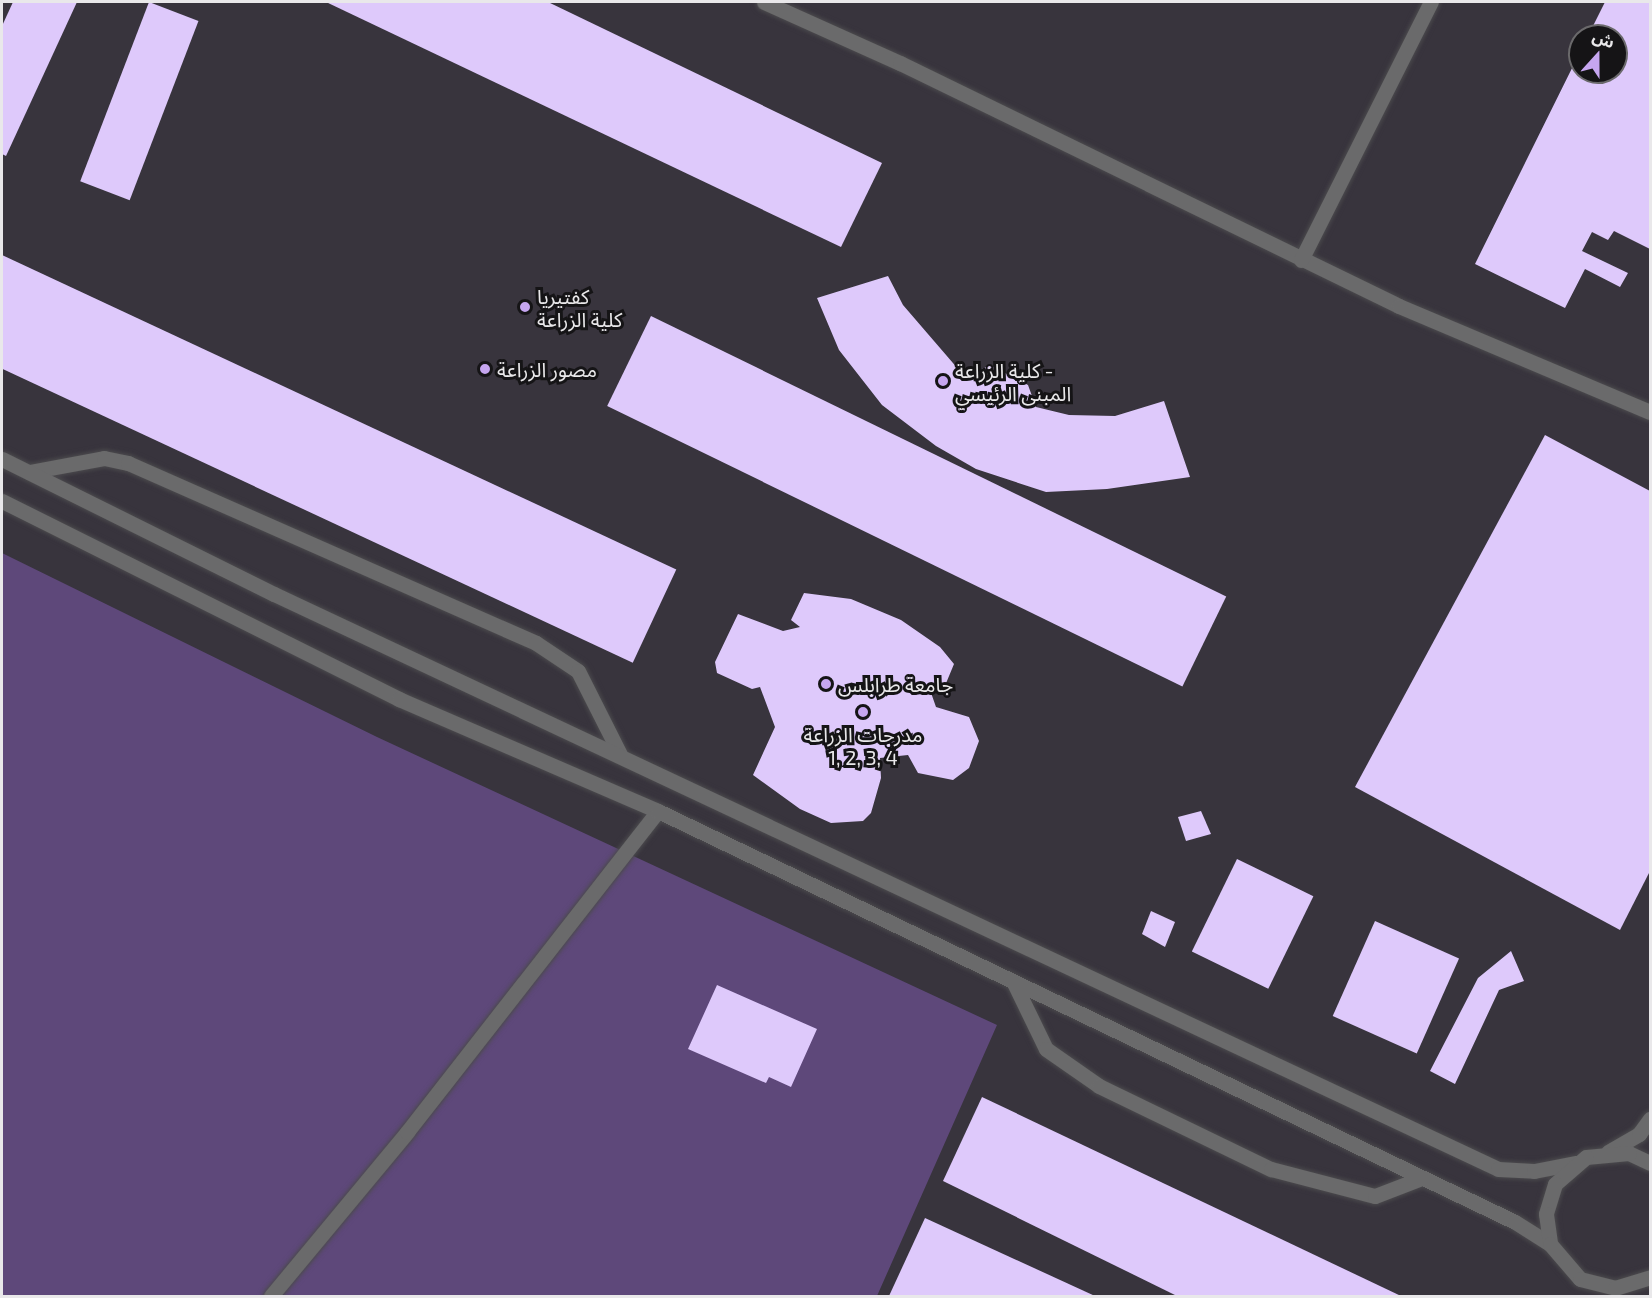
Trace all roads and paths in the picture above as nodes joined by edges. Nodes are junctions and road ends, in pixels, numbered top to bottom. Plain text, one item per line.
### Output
1 (764, 2) edge
2 (1431, 2) edge
3 (1301, 260) junction
4 (1650, 412) edge
5 (2, 459) edge
6 (29, 472) junction
7 (2, 501) edge
8 (620, 754) junction
9 (658, 811) junction
10 (1014, 983) junction
11 (1650, 1119) edge
12 (1608, 1152) junction
13 (1576, 1163) junction
14 (1650, 1163) edge
15 (1422, 1178) junction
16 (1550, 1244) junction
17 (1650, 1277) edge
18 (1594, 1285) junction
19 (272, 1296) edge
20 (1620, 1296) edge

1 - 3 street
2 - 3 street
3 - 4 street
5 - 6 street
6 - 8 street
6 - 8 street
7 - 9 street
8 - 13 street
9 - 10 street
9 - 19 street
10 - 15 street
10 - 15 street
11 - 12 street
12 - 13 street
12 - 14 street
13 - 16 street
15 - 16 street
16 - 18 street
17 - 18 street
18 - 20 street

